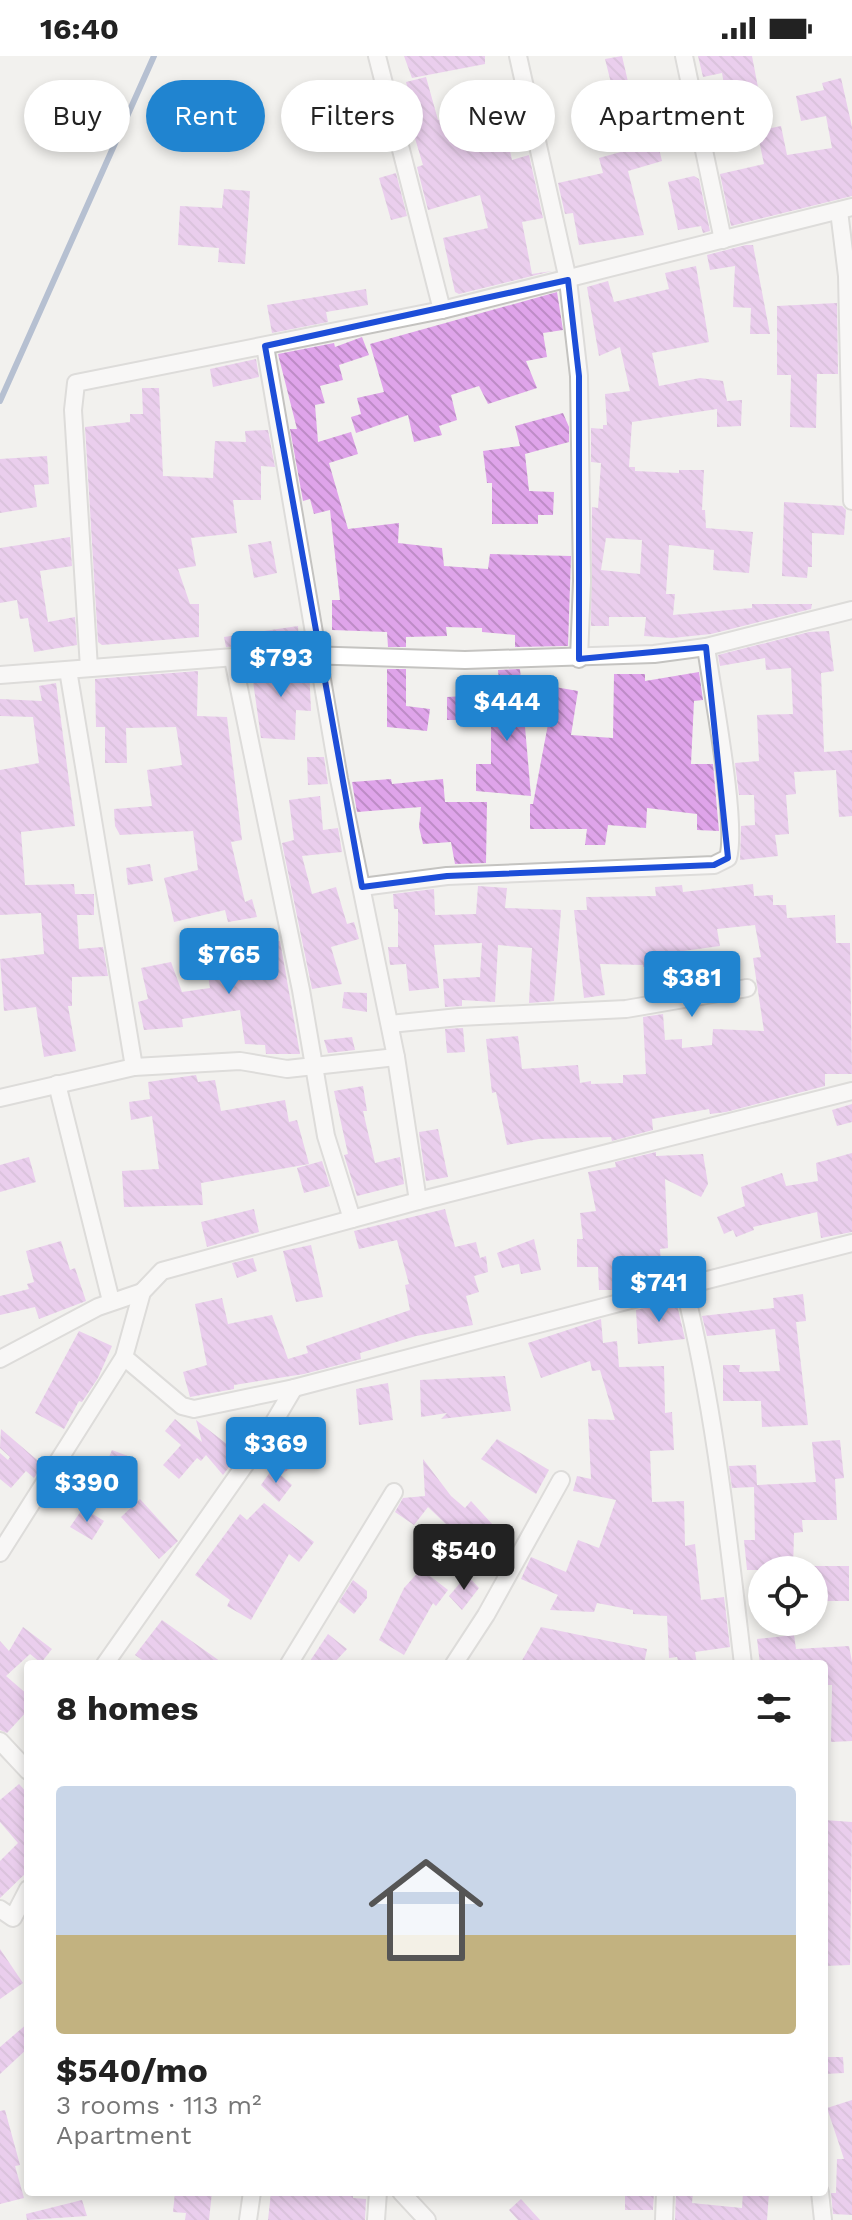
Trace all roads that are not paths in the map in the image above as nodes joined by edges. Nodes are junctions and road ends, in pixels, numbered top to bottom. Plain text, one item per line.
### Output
1 (377, 56) edge
2 (518, 56) edge
3 (684, 56) edge
4 (845, 209) edge
5 (723, 240) junction
6 (568, 280) junction
7 (442, 310) junction
8 (265, 346) junction
9 (852, 501) edge
10 (852, 610) edge
11 (706, 647) junction
12 (318, 653) junction
13 (233, 659) junction
14 (579, 659) junction
15 (89, 668) junction
16 (68, 670) junction
17 (0, 675) edge
18 (362, 887) junction
19 (742, 989) dead end
20 (390, 1024) junction
21 (396, 1057) junction
22 (134, 1067) junction
23 (314, 1067) junction
24 (57, 1084) junction
25 (852, 1091) edge
26 (0, 1098) edge
27 (418, 1201) junction
28 (352, 1219) junction
29 (852, 1243) edge
30 (684, 1286) junction
31 (142, 1292) junction
32 (111, 1301) junction
33 (124, 1357) junction
34 (0, 1359) edge
35 (294, 1388) junction
36 (561, 1480) dead end
37 (394, 1492) dead end
38 (0, 1553) edge
39 (108, 1660) edge
40 (291, 1660) edge
41 (457, 1660) edge
42 (742, 1660) edge
43 (0, 1741) edge
44 (24, 1767) edge
45 (24, 1897) edge
46 (0, 1909) edge
47 (251, 2196) edge
48 (378, 2196) edge
49 (405, 2196) edge
50 (665, 2196) edge
51 (820, 2196) edge
52 (248, 2220) edge
53 (376, 2220) edge
54 (427, 2220) edge
55 (664, 2220) edge
56 (823, 2220) edge

1 - 7 street
2 - 6 street
3 - 5 street
4 - 5 street
4 - 9 street
5 - 6 street
6 - 7 street
6 - 14 street
7 - 8 street
8 - 12 street
8 - 15 street
10 - 11 street
11 - 14 street
11 - 18 street
12 - 13 street
12 - 14 street
12 - 18 street
13 - 15 street
13 - 23 street
15 - 16 street
16 - 17 street
16 - 22 street
18 - 20 street
19 - 20 street
20 - 21 street
21 - 23 street
21 - 27 street
22 - 23 street
22 - 24 street
23 - 28 street
24 - 26 street
24 - 32 street
25 - 27 street
27 - 28 street
28 - 31 street
29 - 30 street
30 - 35 street
30 - 42 street
31 - 32 street
31 - 33 street
32 - 34 street
33 - 35 street
33 - 38 street
35 - 39 street
36 - 41 street
37 - 40 street
43 - 44 street
45 - 46 street
47 - 52 street
48 - 53 street
49 - 54 street
50 - 55 street
51 - 56 street

